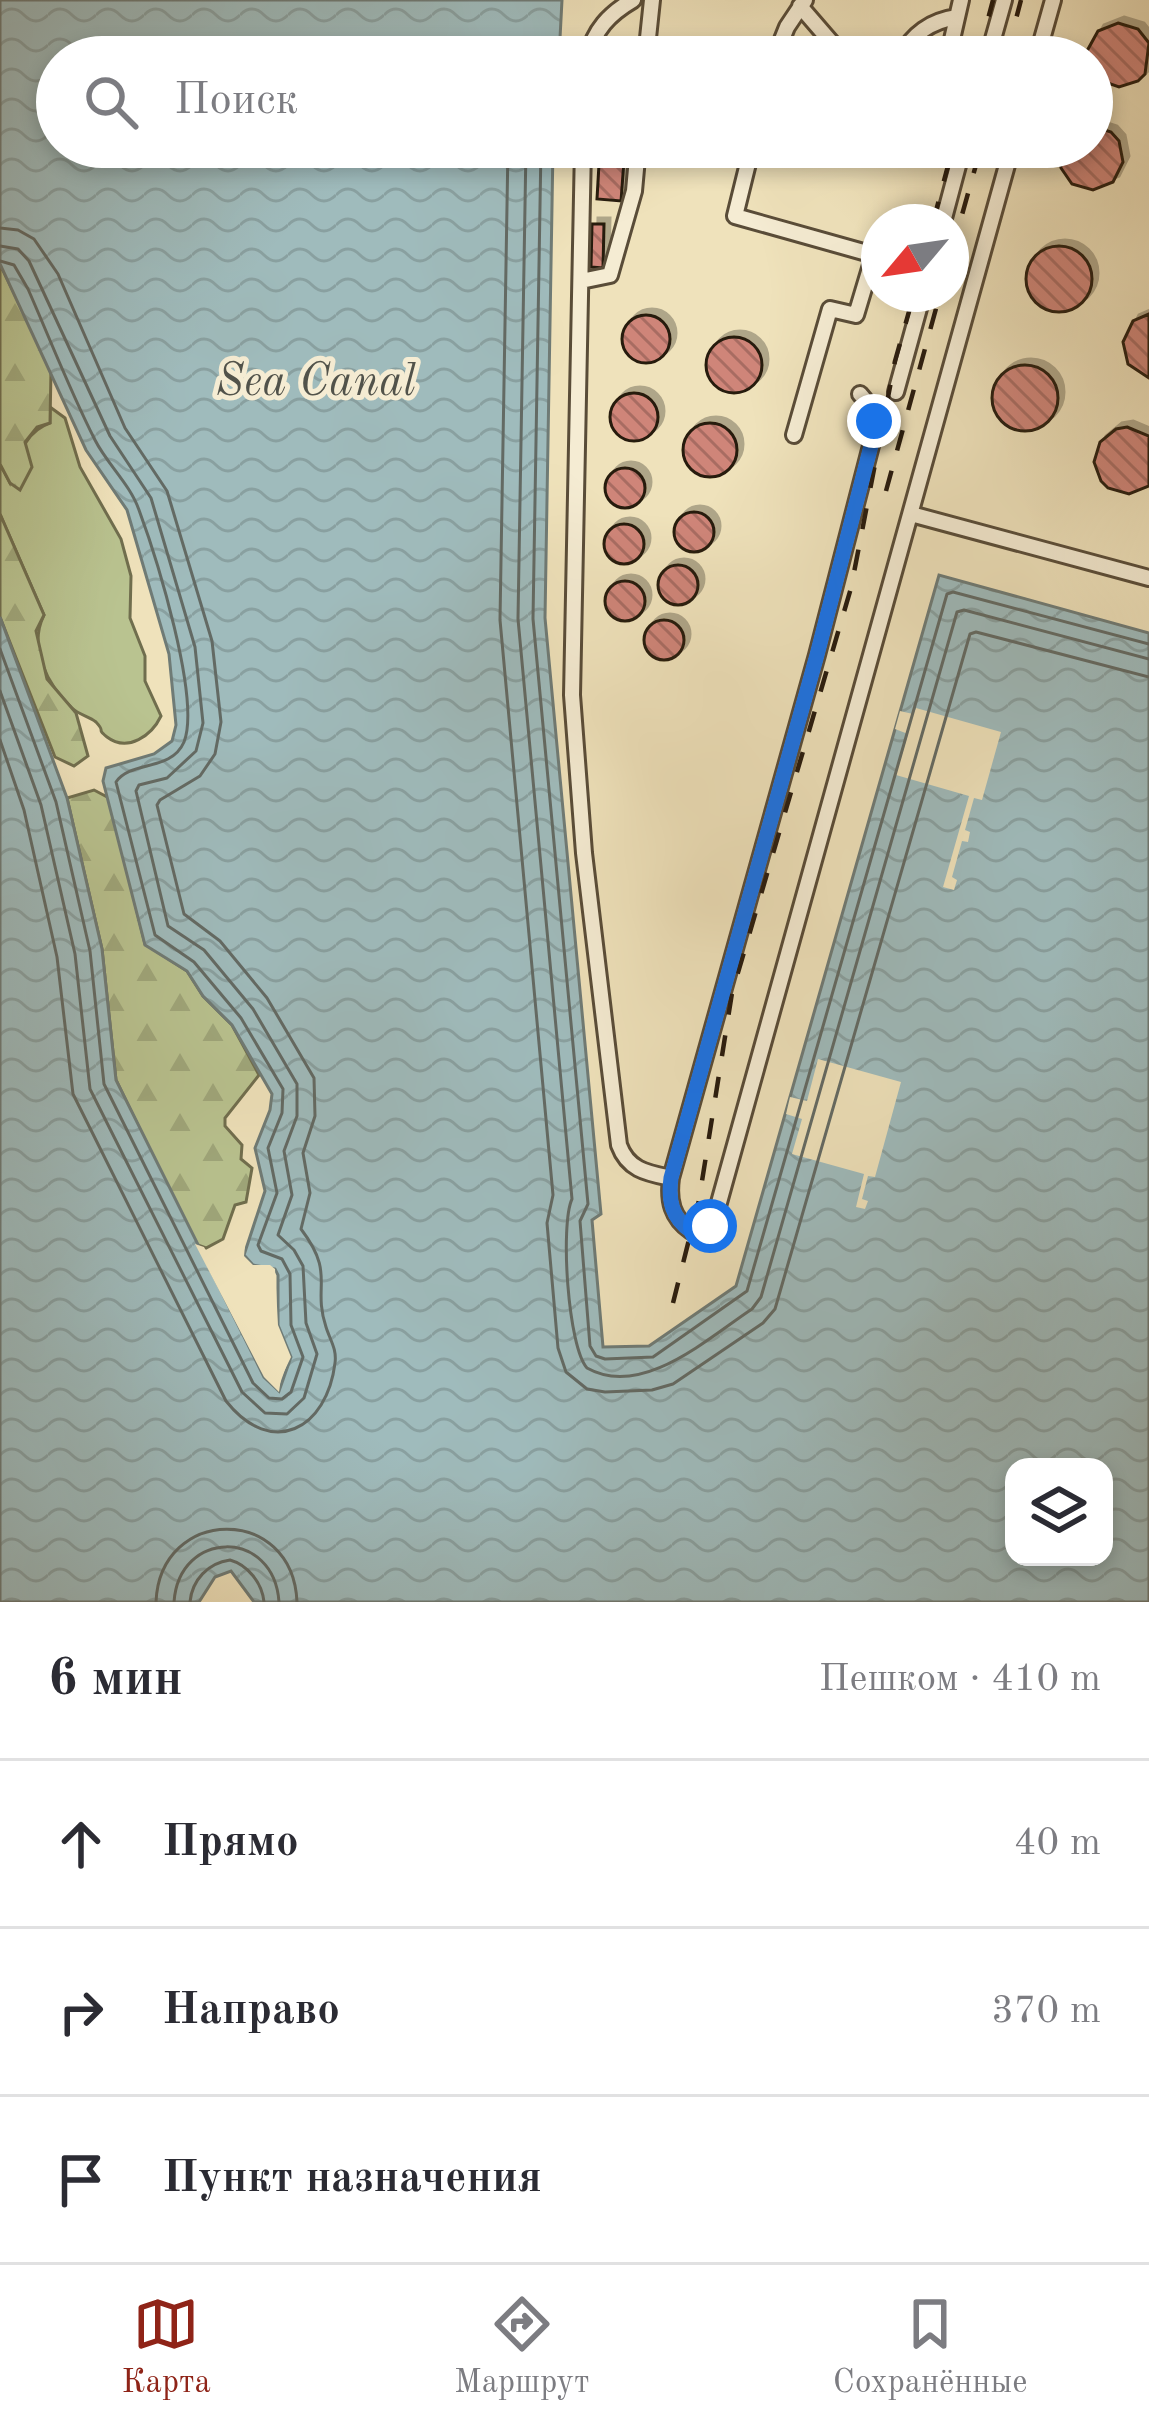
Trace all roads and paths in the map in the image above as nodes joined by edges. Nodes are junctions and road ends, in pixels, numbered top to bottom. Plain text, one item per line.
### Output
1 (634, 0) edge
2 (652, 0) edge
3 (961, 0) edge
4 (1004, 0) edge
5 (1052, 0) edge
6 (803, 3) edge
7 (957, 17) junction
8 (595, 36) edge
9 (648, 36) edge
10 (786, 36) edge
11 (828, 36) edge
12 (915, 36) edge
13 (953, 36) edge
14 (994, 36) edge
15 (1043, 36) edge
16 (583, 168) edge
17 (636, 168) edge
18 (747, 168) edge
19 (957, 168) edge
20 (1006, 168) edge
21 (948, 204) edge
22 (581, 281) junction
23 (918, 312) edge
24 (896, 392) dead end
25 (860, 394) dead end
26 (794, 435) dead end
27 (910, 514) junction
28 (1149, 578) edge
29 (671, 1178) junction

1 - 8 lane
2 - 9 lane
3 - 7 lane
4 - 14 lane
5 - 15 lane
6 - 10 lane
6 - 11 lane
7 - 12 lane
7 - 13 lane
16 - 22 lane
17 - 22 lane
18 - 26 lane
19 - 21 lane
20 - 27 lane
22 - 29 lane
23 - 24 lane
25 - 29 lane
27 - 28 lane
27 - 29 lane

